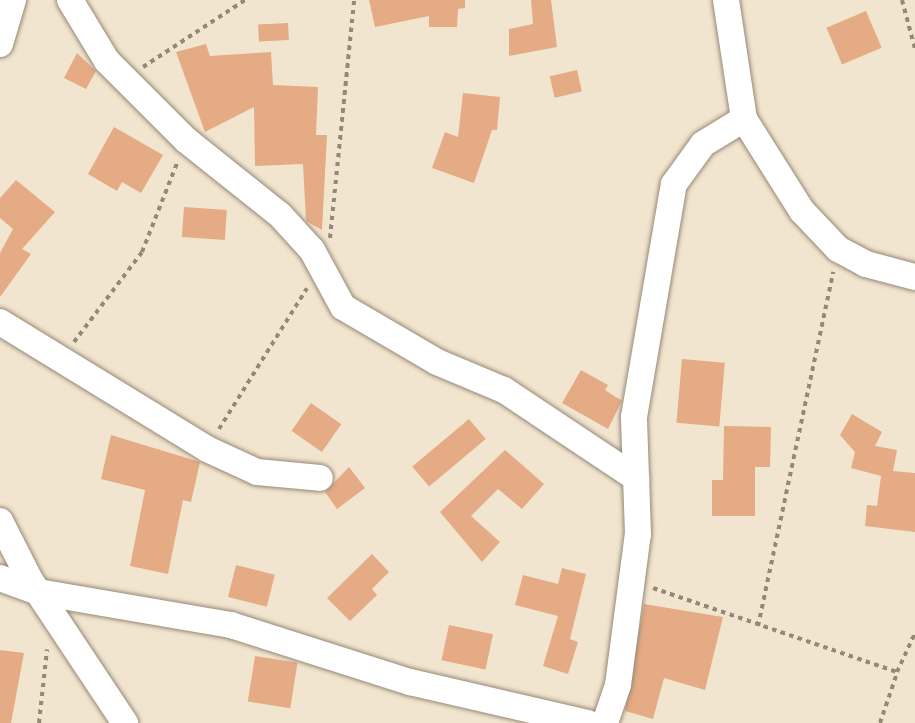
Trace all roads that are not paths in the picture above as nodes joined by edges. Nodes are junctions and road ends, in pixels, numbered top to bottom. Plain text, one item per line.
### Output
1 (13, 0) edge
2 (70, 0) edge
3 (726, 0) edge
4 (0, 44) edge
5 (744, 119) junction
6 (915, 277) edge
7 (0, 322) edge
8 (320, 478) dead end
9 (636, 478) junction
10 (0, 521) edge
11 (0, 578) edge
12 (45, 602) junction
13 (125, 723) edge
14 (586, 723) edge
15 (605, 723) edge

1 - 4 street
2 - 9 street
3 - 5 street
5 - 6 street
5 - 9 street
7 - 8 street
9 - 15 street
10 - 12 street
11 - 12 street
12 - 13 street
12 - 14 street

